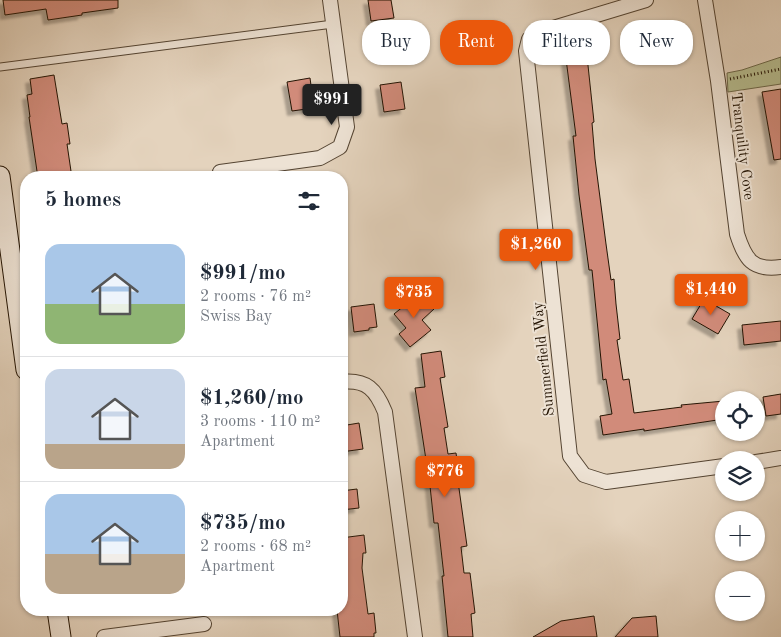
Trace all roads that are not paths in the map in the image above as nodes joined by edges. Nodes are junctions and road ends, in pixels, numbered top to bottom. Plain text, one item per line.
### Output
1 (330, 0) edge
2 (646, 0) edge
3 (705, 0) edge
4 (333, 24) junction
5 (0, 67) edge
6 (227, 171) edge
7 (0, 176) edge
8 (781, 267) edge
9 (20, 325) edge
10 (348, 381) edge
11 (781, 458) edge
12 (765, 461) edge
13 (715, 467) edge
14 (58, 616) edge
15 (204, 624) dead end
16 (61, 637) edge
17 (104, 637) edge
18 (415, 637) edge

1 - 4 street
2 - 13 street, Summerfield Way
3 - 8 street, Tranquility Cove
4 - 5 lane
4 - 6 street
7 - 9 street
10 - 18 street
11 - 12 street
14 - 16 street
15 - 17 street

